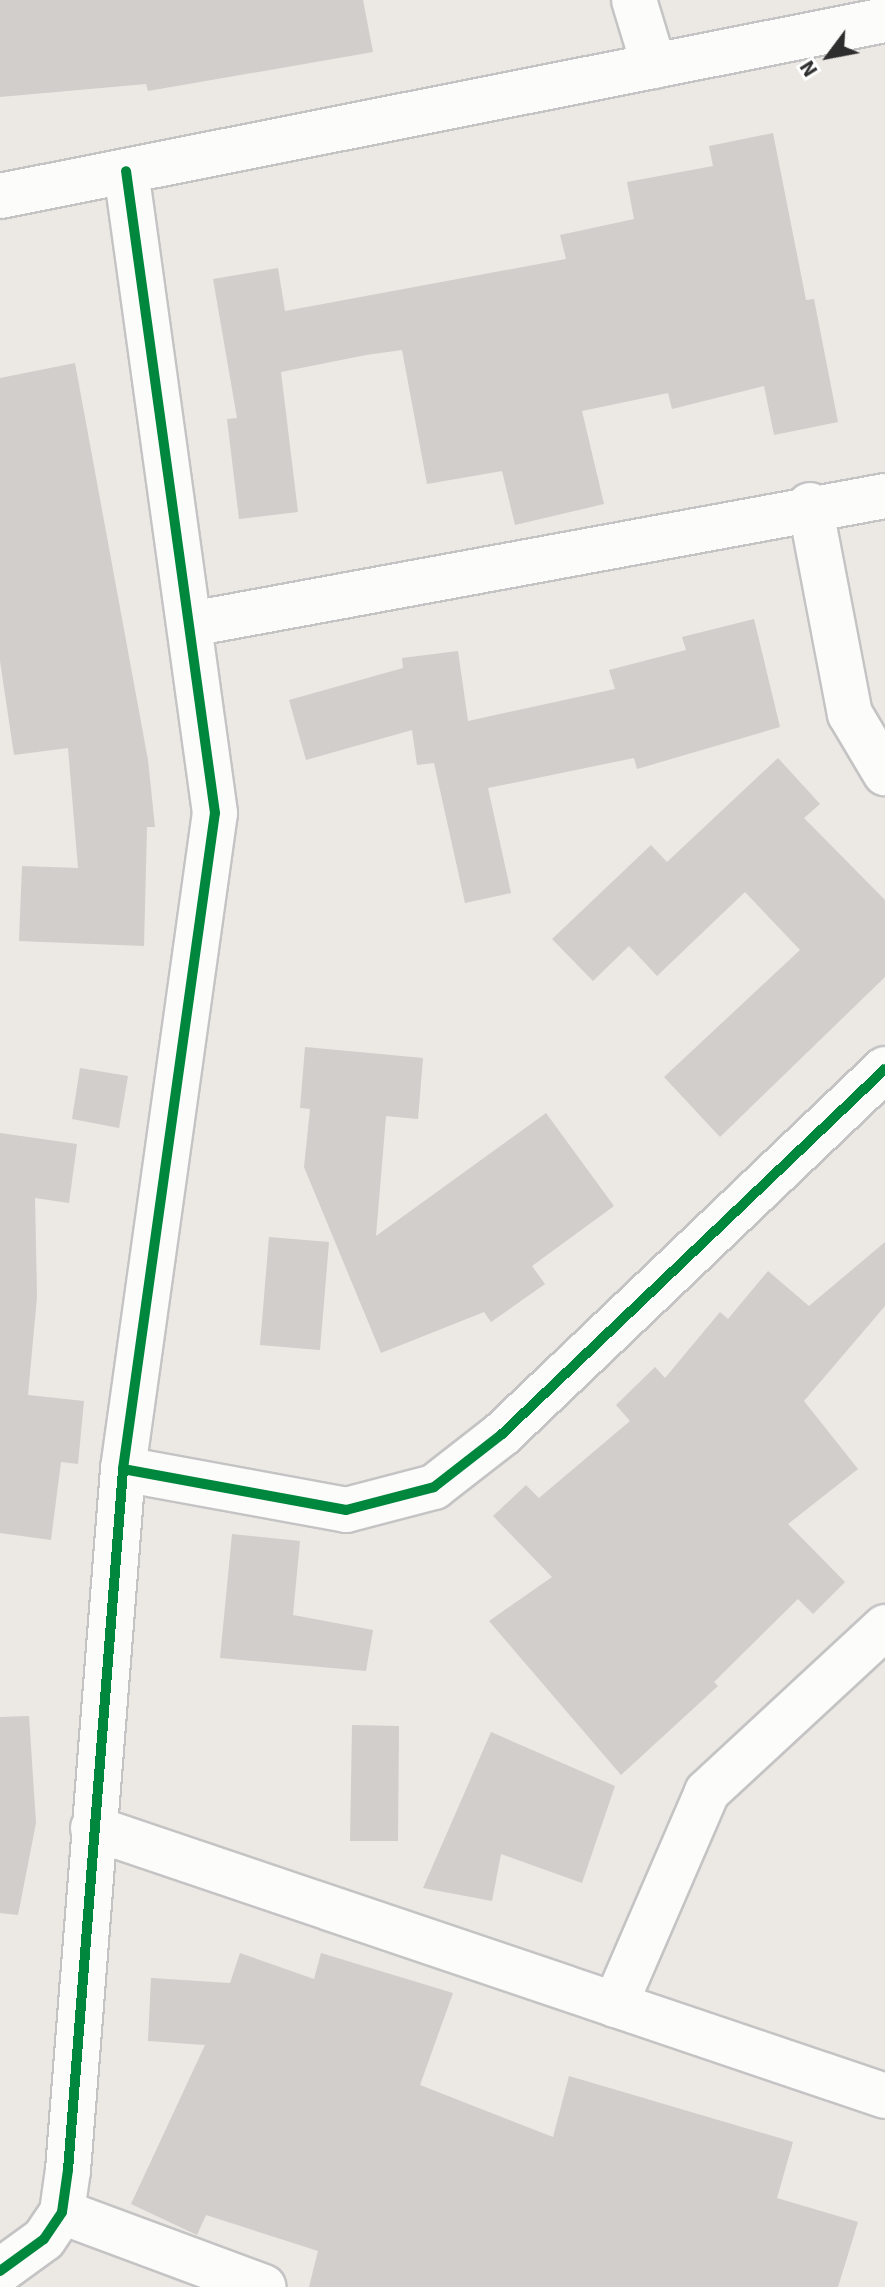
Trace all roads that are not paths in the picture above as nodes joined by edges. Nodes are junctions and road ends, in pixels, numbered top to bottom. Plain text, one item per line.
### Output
1 (634, 0) edge
2 (885, 20) edge
3 (654, 66) junction
4 (126, 171) junction
5 (0, 196) edge
6 (885, 496) edge
7 (810, 505) junction
8 (191, 624) junction
9 (885, 773) edge
10 (885, 1069) edge
11 (123, 1469) junction
12 (885, 1627) edge
13 (93, 1828) junction
14 (615, 2005) junction
15 (885, 2096) edge
16 (62, 2212) junction
17 (0, 2271) edge
18 (264, 2287) edge

1 - 3 street
2 - 3 street
3 - 4 street
4 - 5 street
4 - 8 street
6 - 7 street
7 - 8 street
7 - 9 street
8 - 11 street
10 - 11 street
11 - 13 street
12 - 14 street
13 - 14 street
13 - 16 street
14 - 15 street
16 - 17 street
16 - 18 street

